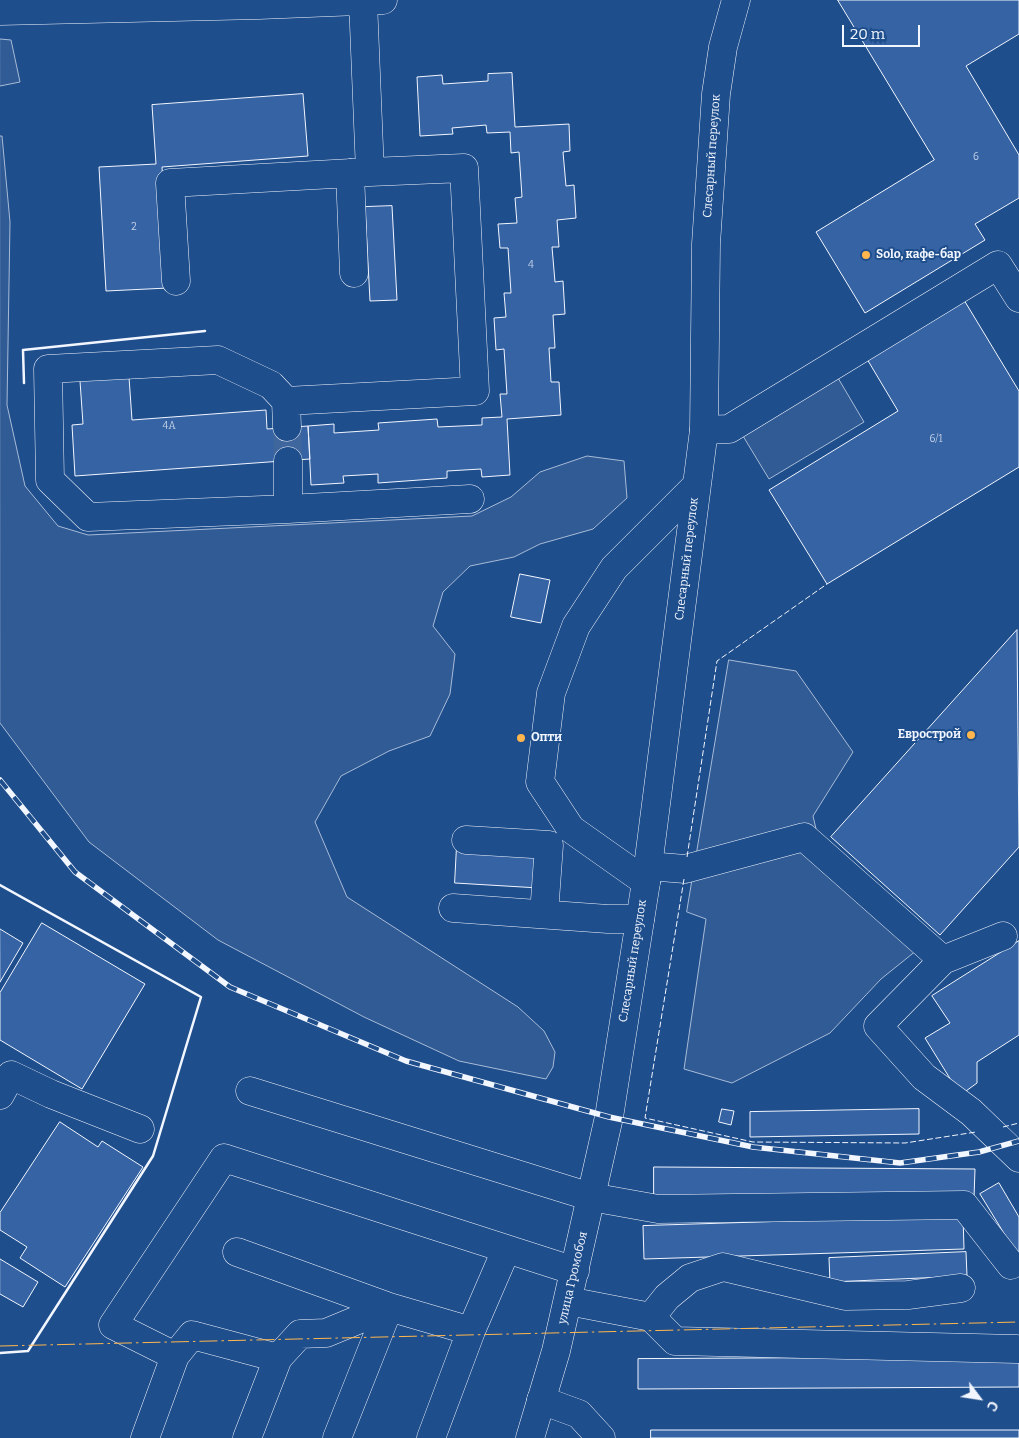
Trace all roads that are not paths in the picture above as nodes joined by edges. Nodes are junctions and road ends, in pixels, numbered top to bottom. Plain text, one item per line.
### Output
1 (736, 0) edge
2 (373, 1) edge
3 (0, 11) edge
4 (360, 173) junction
5 (354, 273) dead end
6 (176, 281) dead end
7 (1019, 298) edge
8 (704, 430) junction
9 (288, 461) tunnel mouth
10 (696, 486) junction
11 (470, 499) dead end
12 (288, 509) junction
13 (466, 840) dead end
14 (647, 874) junction
15 (453, 908) dead end
16 (544, 914) junction
17 (640, 919) junction
18 (1003, 936) dead end
19 (943, 960) junction
20 (250, 1091) dead end
21 (0, 1095) edge
22 (609, 1117) joint
23 (140, 1129) dead end
24 (1019, 1158) edge
25 (591, 1197) junction
26 (506, 1250) junction
27 (237, 1252) dead end
28 (1011, 1265) dead end
29 (574, 1271) junction
30 (961, 1288) dead end
31 (568, 1301) junction
32 (389, 1307) junction
33 (651, 1317) junction
34 (471, 1331) junction
35 (1017, 1349) dead end
36 (175, 1356) junction
37 (278, 1358) junction
38 (541, 1400) junction
39 (145, 1438) edge
40 (247, 1438) edge
41 (337, 1438) edge
42 (431, 1438) edge
43 (530, 1438) edge
44 (601, 1438) edge

1 - 8 main road, Слесарный переулок
2 - 3 main road
2 - 4 main road
4 - 5 main road
4 - 6 main road
4 - 12 main road
7 - 8 main road
8 - 10 main road, Слесарный переулок
9 - 12 main road
10 - 14 main road, Слесарный переулок
10 - 14 main road
11 - 12 main road
13 - 16 main road
14 - 17 main road, Слесарный переулок
14 - 19 main road
15 - 16 main road
16 - 17 main road
17 - 22 main road, Слесарный переулок
18 - 19 main road
19 - 24 main road
20 - 25 main road
21 - 23 main road
22 - 25 main road, улица Громобоя
25 - 28 main road
25 - 29 main road, улица Громобоя
26 - 29 main road
26 - 34 main road
26 - 36 main road
27 - 32 main road
29 - 31 main road, улица Громобоя
30 - 33 main road
31 - 33 main road
31 - 38 main road, улица Громобоя
32 - 34 main road
32 - 37 main road
32 - 41 main road
33 - 35 main road
34 - 42 main road
36 - 37 main road
36 - 39 main road
37 - 40 main road
38 - 43 main road, улица Громобоя
38 - 44 main road

